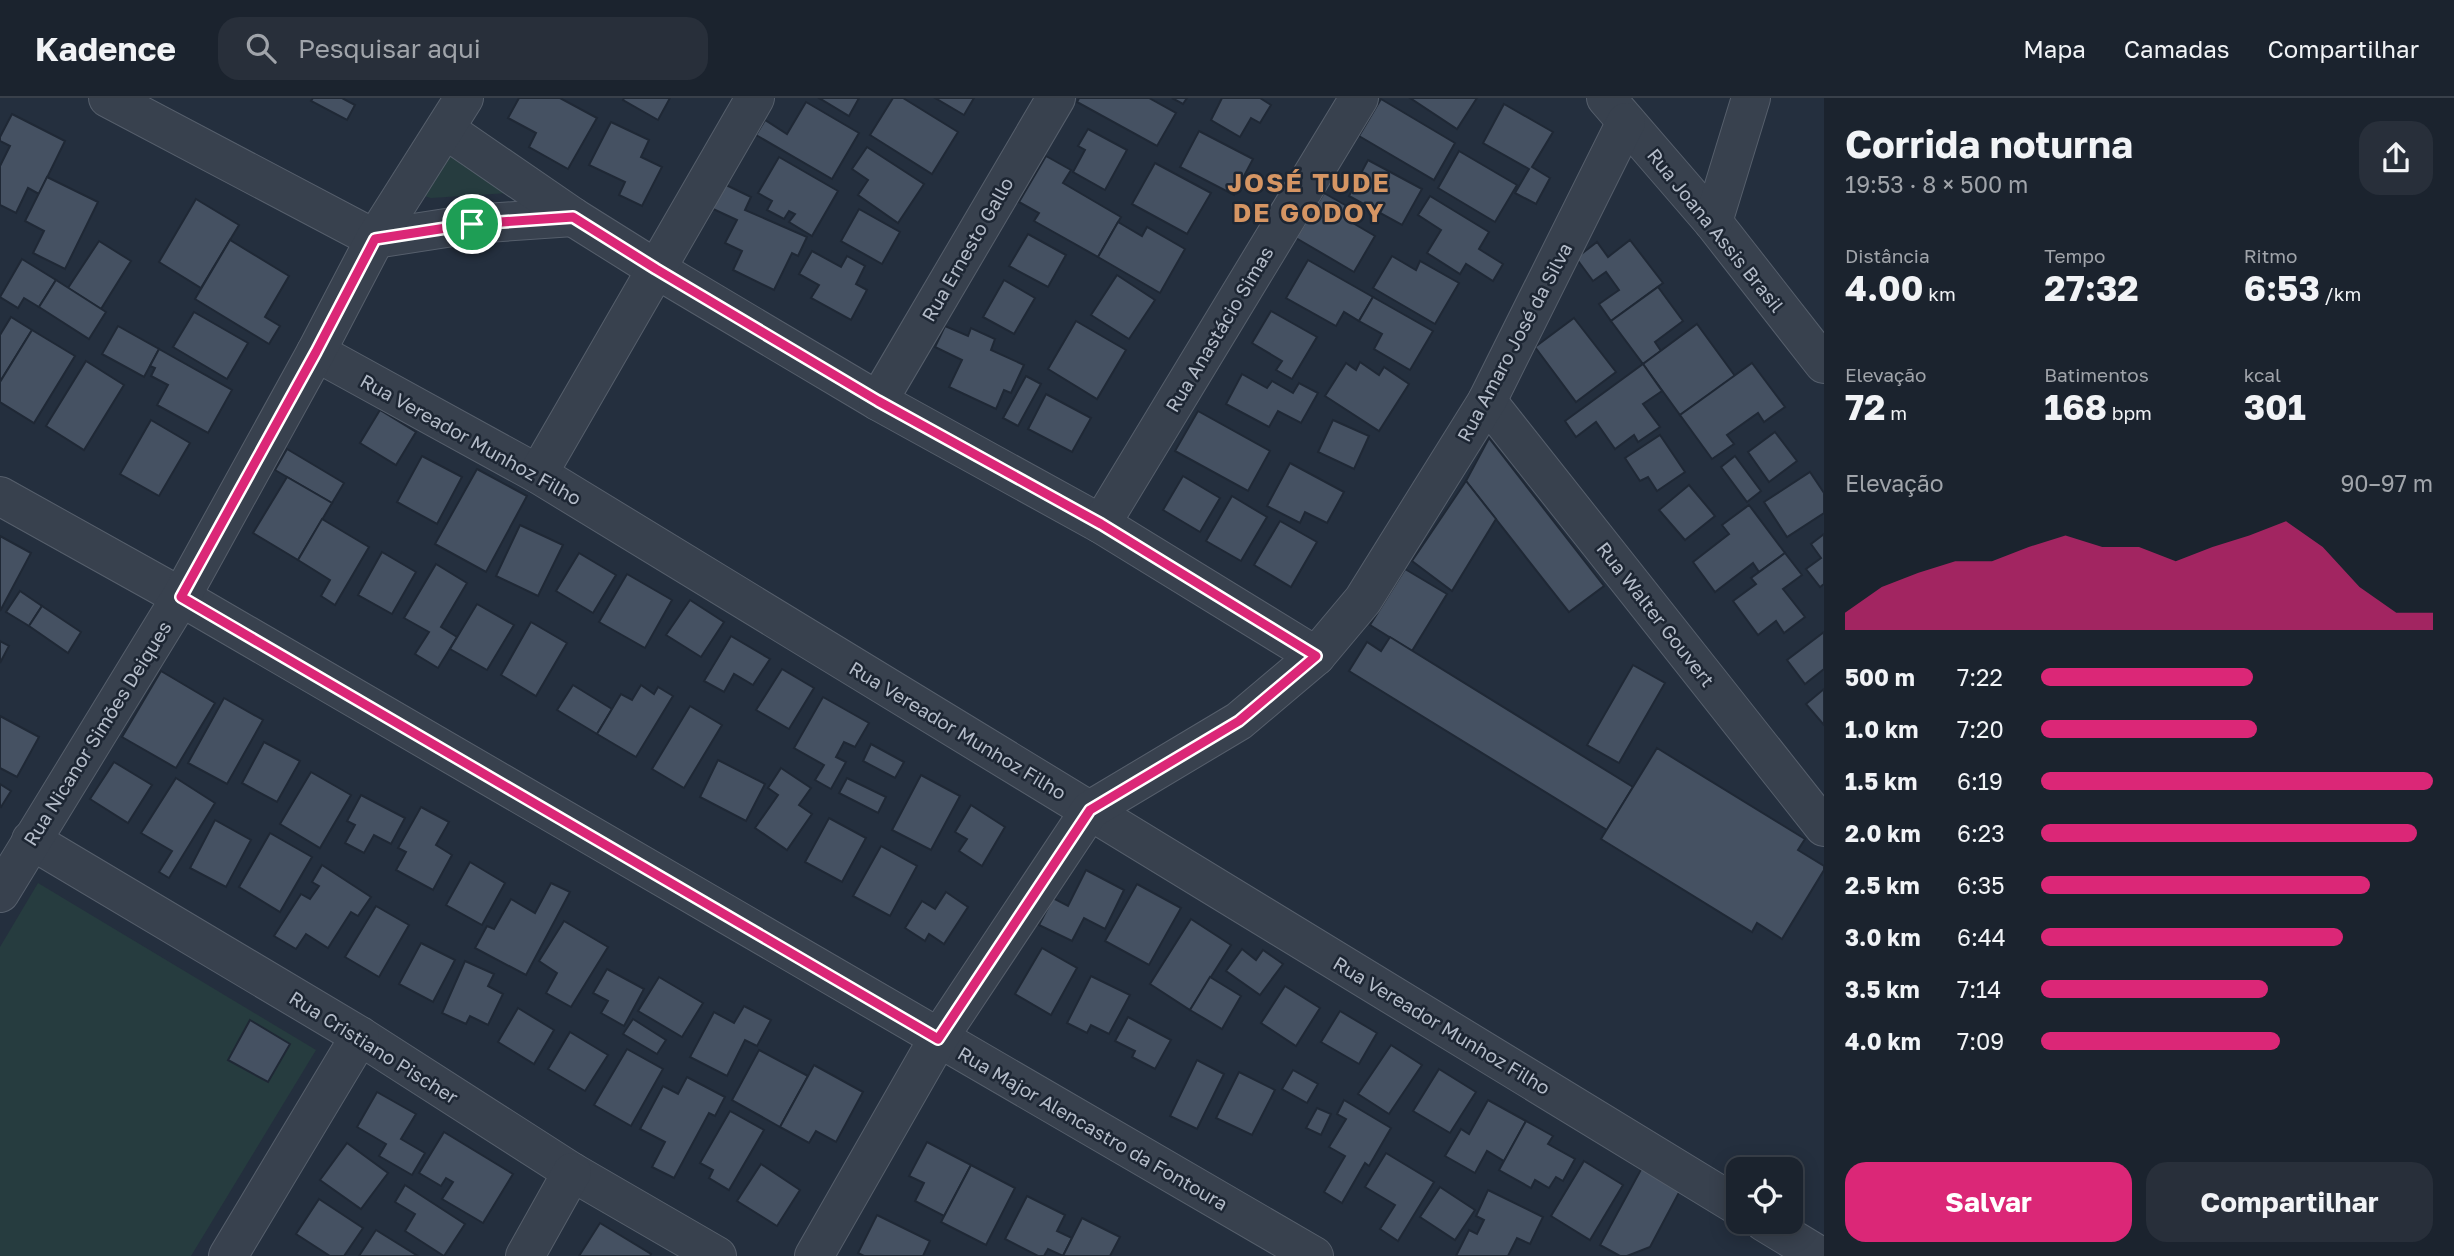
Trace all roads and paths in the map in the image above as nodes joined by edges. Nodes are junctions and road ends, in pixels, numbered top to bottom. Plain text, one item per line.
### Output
1 (107, 98) edge
2 (755, 98) edge
3 (1056, 98) edge
4 (1359, 98) edge
5 (1751, 98) edge
6 (1616, 110) edge
7 (454, 114) edge
8 (573, 217) junction
9 (1713, 222) junction
10 (375, 239) junction
11 (656, 269) junction
12 (316, 352) junction
13 (1824, 364) edge
14 (878, 401) junction
15 (1487, 401) junction
16 (538, 474) junction
17 (0, 496) edge
18 (1101, 524) junction
19 (181, 597) junction
20 (1316, 656) junction
21 (1090, 810) junction
22 (1824, 827) edge
23 (31, 840) junction
24 (0, 892) edge
25 (360, 1037) junction
26 (938, 1039) junction
27 (572, 1172) junction
28 (1726, 1199) edge
29 (1784, 1234) edge
30 (228, 1256) edge
31 (524, 1256) edge
32 (718, 1256) edge
33 (814, 1256) edge
34 (1314, 1256) edge
35 (1820, 1256) edge

1 - 10 street
2 - 11 street
3 - 14 street, Rua Ernesto Gallo
4 - 18 street, Rua Anastácio Simas
5 - 9 street
6 - 9 street, Rua Joana Assis Brasil
6 - 15 street, Rua Amaro José da Silva
7 - 8 street
7 - 10 street, Rua Nicanor Simões Deiques
8 - 10 street
8 - 11 street
9 - 13 street, Rua Joana Assis Brasil
10 - 12 street, Rua Nicanor Simões Deiques
11 - 14 street
11 - 16 street
12 - 16 street, Rua Vereador Munhoz Filho
12 - 19 street, Rua Nicanor Simões Deiques
14 - 18 street
15 - 20 street, Rua Amaro José da Silva
15 - 22 street, Rua Walter Gouvert
16 - 21 street, Rua Vereador Munhoz Filho
17 - 19 street, Rua Major Alencastro da Fontoura
18 - 20 street
19 - 23 street, Rua Nicanor Simões Deiques
19 - 26 street, Rua Major Alencastro da Fontoura
20 - 21 street, Rua Amaro José da Silva
21 - 26 street
21 - 28 street, Rua Vereador Munhoz Filho
23 - 24 street, Rua Nicanor Simões Deiques
23 - 25 street, Rua Cristiano Pischer
25 - 27 street, Rua Cristiano Pischer
25 - 30 street
26 - 33 street
26 - 34 street, Rua Major Alencastro da Fontoura
27 - 31 street
27 - 32 street, Rua Cristiano Pischer
29 - 35 street

